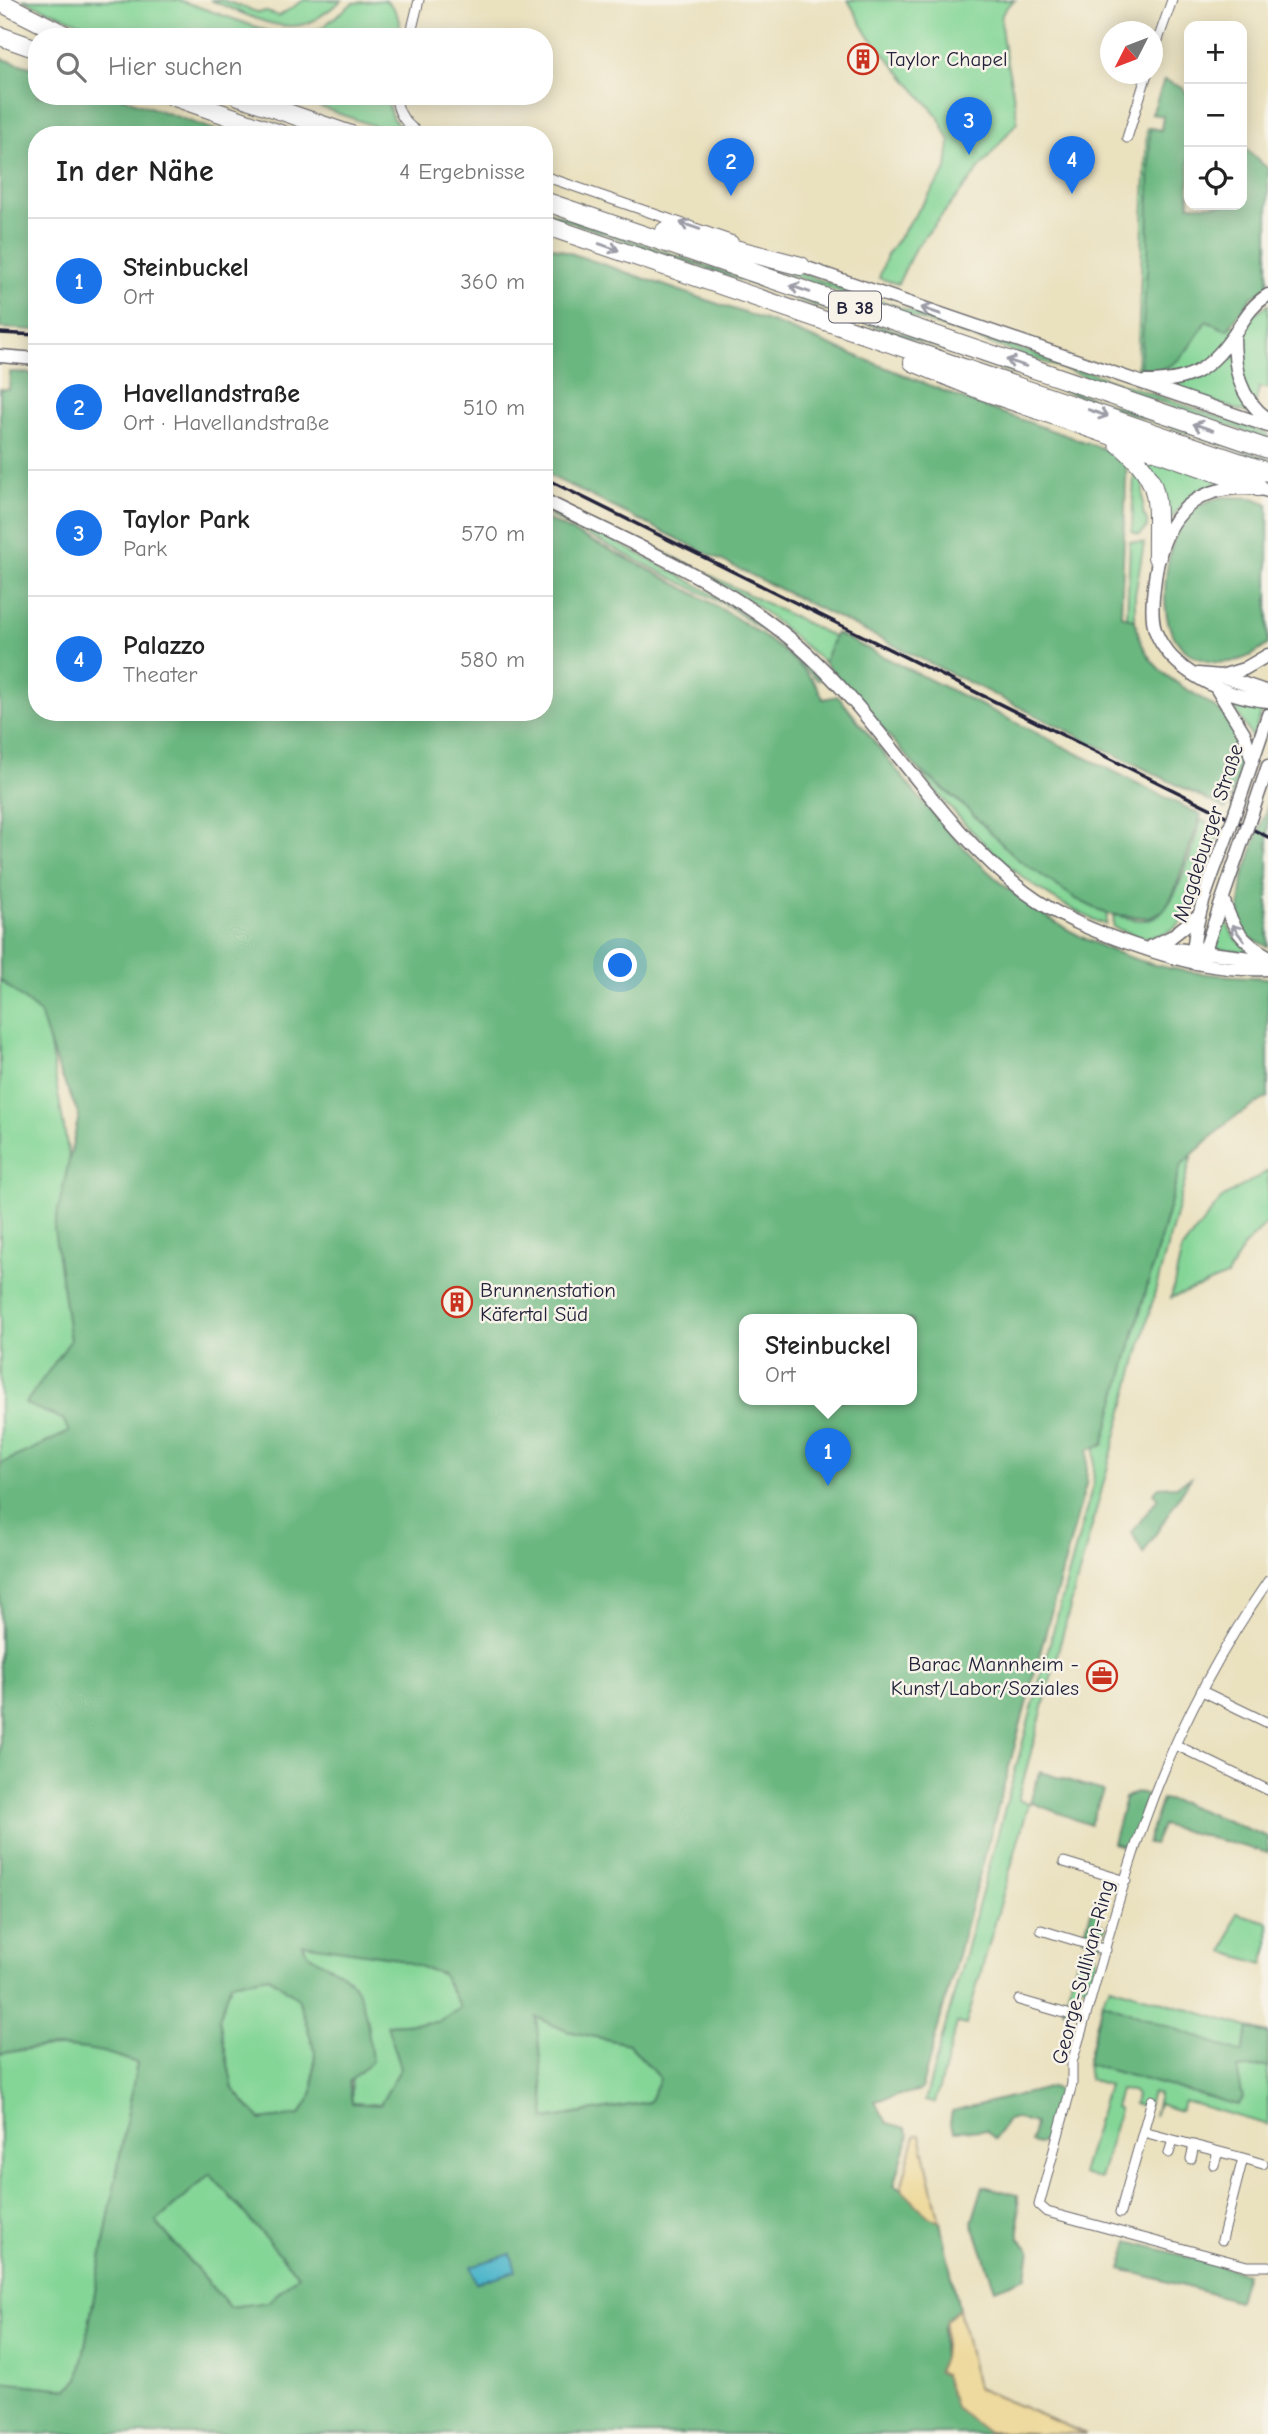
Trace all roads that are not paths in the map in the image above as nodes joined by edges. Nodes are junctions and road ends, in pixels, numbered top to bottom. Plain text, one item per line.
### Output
1 (419, 0) edge
2 (1172, 0) edge
3 (0, 2) edge
4 (0, 12) edge
5 (1163, 27) edge
6 (45, 28) edge
7 (51, 28) edge
8 (412, 28) edge
9 (0, 36) edge
10 (0, 42) edge
11 (28, 47) edge
12 (28, 47) edge
13 (1144, 84) edge
14 (198, 105) edge
15 (265, 105) edge
16 (398, 105) edge
17 (258, 126) edge
18 (325, 126) edge
19 (410, 126) edge
20 (1127, 138) dead end
21 (553, 179) edge
22 (553, 204) edge
23 (553, 228) edge
24 (630, 230) junction
25 (801, 266) junction
26 (1268, 295) edge
27 (1234, 335) junction
28 (887, 344) junction
29 (0, 356) edge
30 (28, 358) edge
31 (1133, 382) junction
32 (1268, 419) edge
33 (1268, 426) edge
34 (1107, 434) junction
35 (1268, 449) edge
36 (1268, 471) edge
37 (1263, 489) edge
38 (553, 504) edge
39 (1157, 557) junction
40 (1268, 655) edge
41 (1218, 681) junction
42 (1268, 692) edge
43 (1268, 701) edge
44 (1268, 715) edge
45 (1252, 762) junction
46 (1268, 766) edge
47 (1223, 899) junction
48 (1200, 914) junction
49 (1146, 947) junction
50 (1196, 955) junction
51 (1268, 958) edge
52 (1268, 969) edge
53 (1268, 1581) edge
54 (1202, 1691) junction
55 (1268, 1723) edge
56 (1176, 1745) junction
57 (1268, 1790) edge
58 (1064, 1862) dead end
59 (1126, 1881) junction
60 (1041, 1930) dead end
61 (1107, 1950) junction
62 (1019, 2000) dead end
63 (1085, 2019) junction
64 (1152, 2100) dead end
65 (1143, 2132) junction
66 (1173, 2140) junction
67 (1195, 2146) junction
68 (1218, 2151) junction
69 (1169, 2153) dead end
70 (1243, 2158) junction
71 (1191, 2159) dead end
72 (1263, 2164) dead end
73 (1214, 2165) dead end
74 (1120, 2213) dead end
75 (1222, 2240) dead end
76 (1268, 2266) edge

1 - 8 street
2 - 5 street
3 - 7 highway
4 - 6 highway
9 - 11 highway
10 - 12 highway
13 - 20 street
14 - 17 highway
15 - 18 highway
16 - 19 street
25 -> 21 street
22 - 24 highway, B 38
23 -> 28 highway, B 38
24 - 25 highway
35 -> 24 highway, B 38
31 -> 25 main road
26 - 27 main road
27 - 31 main road
27 - 32 main road
28 - 34 highway
28 -> 36 highway, B 38
29 - 30 main road
31 - 33 main road
34 - 37 highway
34 - 39 highway
37 - 39 main road
38 - 49 main road
39 - 41 main road
40 - 41 main road
41 - 42 main road
41 - 43 main road
41 - 45 main road
44 - 45 main road, Magdeburger Straße
45 - 48 main road, Magdeburger Straße, bridge
46 - 47 main road, Magdeburger Straße, bridge
47 - 50 main road, Magdeburger Straße
51 -> 47 main road
48 - 49 main road
48 - 50 main road, Magdeburger Straße
49 - 50 main road
50 - 51 main road
50 - 52 main road
53 - 54 street, George-Sullivan-Ring
54 - 55 street
54 - 56 street, George-Sullivan-Ring
56 - 57 street
56 - 59 street, George-Sullivan-Ring
58 - 59 street
59 - 61 street, George-Sullivan-Ring
60 - 61 street
61 - 63 street, George-Sullivan-Ring
62 - 63 street
63 - 76 street, George-Sullivan-Ring
64 - 65 street
65 - 66 street
65 - 74 street
66 - 67 street
66 - 69 street
67 - 68 street
67 - 71 street
68 - 70 street
68 - 73 street
70 - 72 street
70 - 75 street

